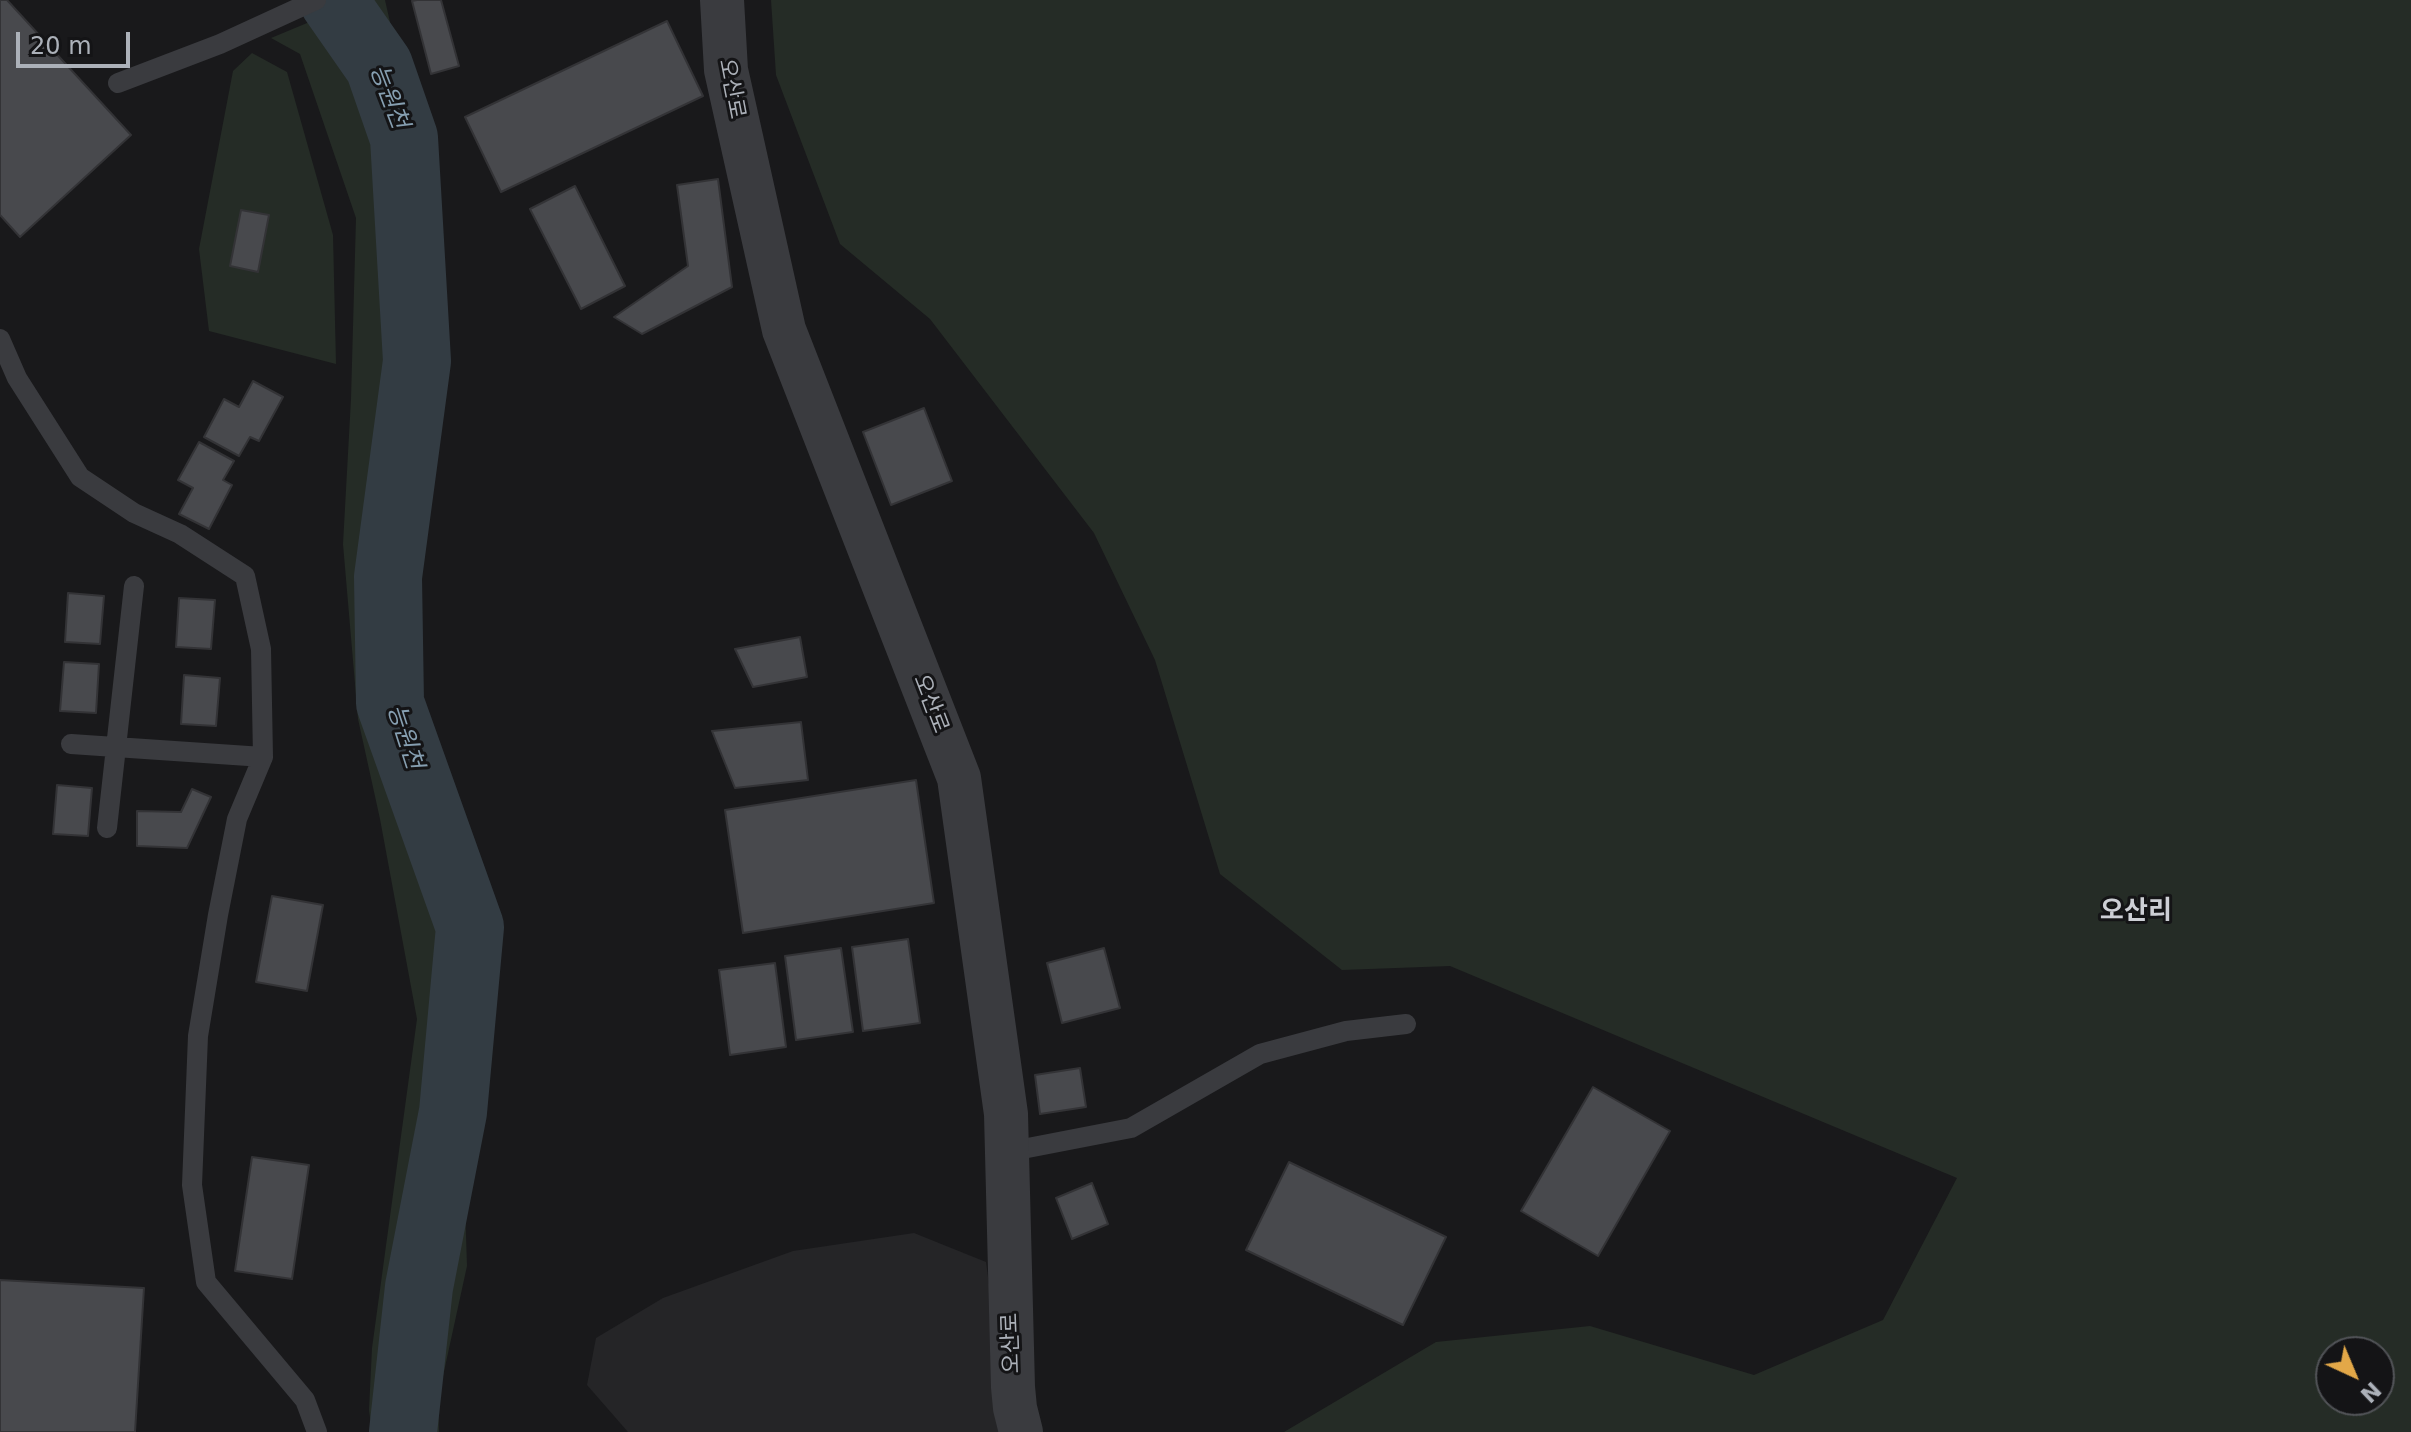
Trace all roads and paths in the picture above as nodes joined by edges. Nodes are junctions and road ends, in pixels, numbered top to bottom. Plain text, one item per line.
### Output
1 (316, 0) edge
2 (722, 0) edge
3 (118, 83) dead end
4 (0, 339) edge
5 (134, 586) dead end
6 (71, 744) dead end
7 (116, 747) junction
8 (263, 757) junction
9 (107, 828) dead end
10 (1406, 1024) dead end
11 (1007, 1152) junction
12 (317, 1432) edge
13 (1021, 1432) edge

1 - 3 lane
2 - 11 street, 오산로
4 - 8 lane
5 - 7 lane
6 - 7 lane
7 - 8 lane
7 - 9 lane
8 - 12 lane
10 - 11 lane
11 - 13 street, 오산로

